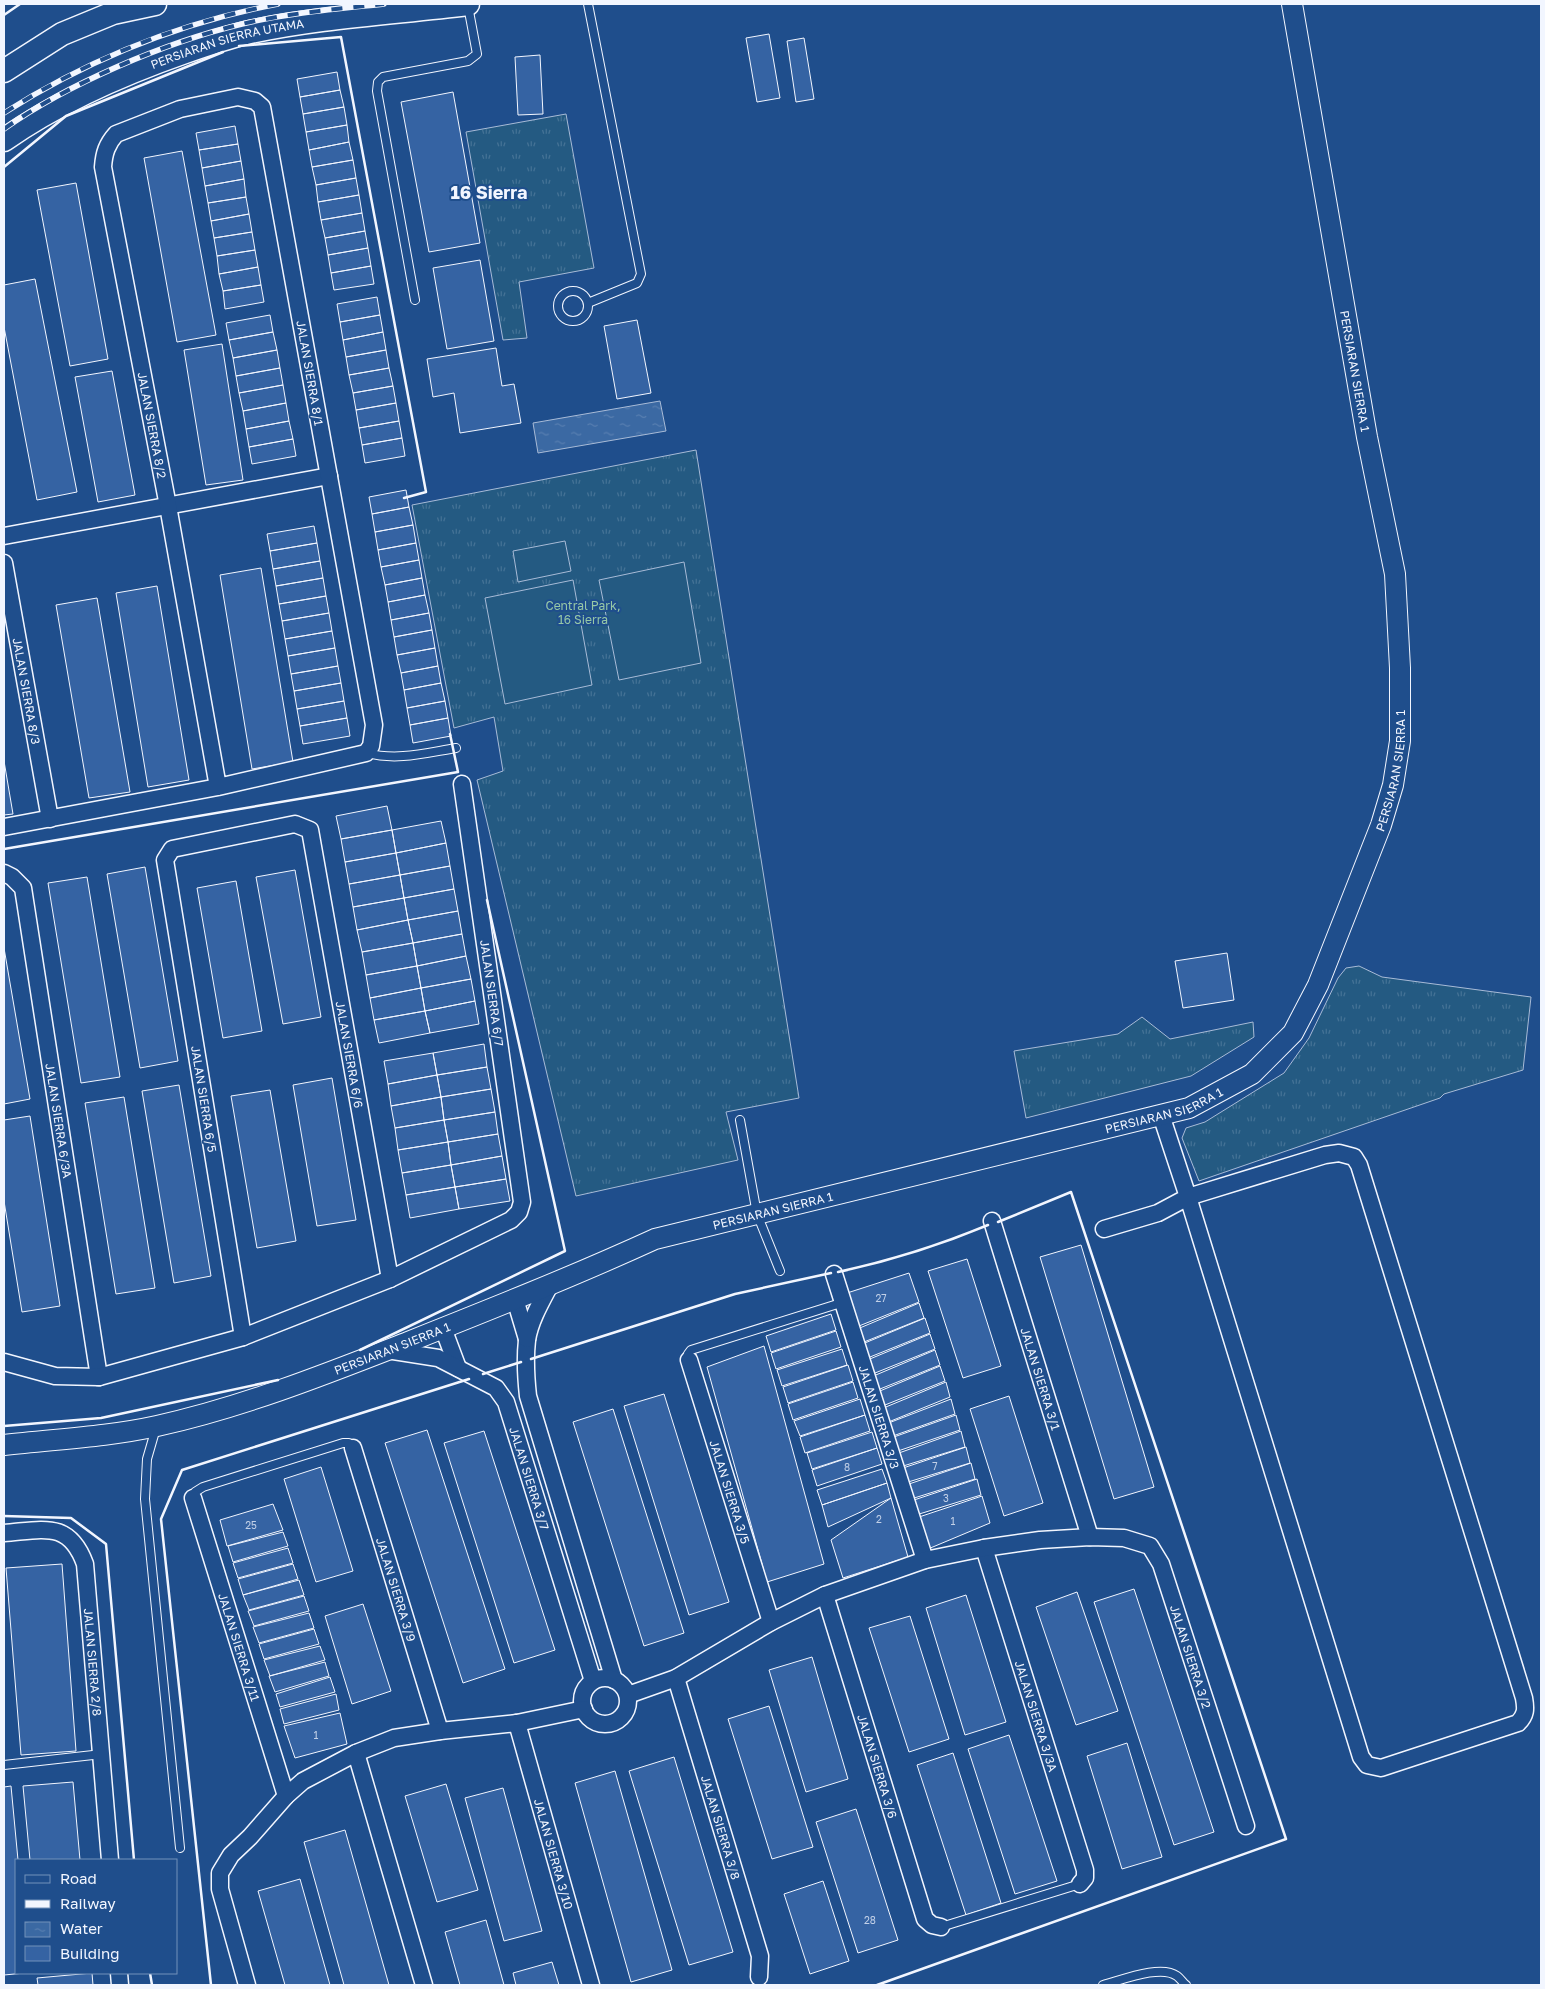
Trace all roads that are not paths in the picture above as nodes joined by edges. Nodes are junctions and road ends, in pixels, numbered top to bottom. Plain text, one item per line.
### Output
1 (155, 4) edge
2 (468, 4) edge
3 (588, 4) edge
4 (1292, 4) edge
5 (4, 71) edge
6 (180, 109) joint
7 (4, 140) edge
8 (415, 300) dead end
9 (588, 303) junction
10 (329, 476) junction
11 (168, 506) junction
12 (4, 536) edge
13 (4, 563) edge
14 (456, 748) dead end
15 (366, 753) junction
16 (462, 784) dead end
17 (218, 787) junction
18 (50, 819) junction
19 (4, 827) edge
20 (165, 860) joint
21 (4, 873) edge
22 (1161, 1114) junction
23 (740, 1120) dead end
24 (1188, 1197) junction
25 (757, 1214) junction
26 (992, 1221) dead end
27 (1104, 1229) dead end
28 (780, 1271) dead end
29 (834, 1274) dead end
30 (390, 1279) junction
31 (550, 1285) junction
32 (515, 1299) junction
33 (844, 1302) junction
34 (442, 1328) junction
35 (243, 1337) junction
36 (527, 1339) junction
37 (387, 1350) junction
38 (689, 1360) joint
39 (4, 1362) edge
40 (458, 1368) junction
41 (99, 1377) junction
42 (528, 1396) junction
43 (506, 1402) junction
44 (157, 1426) junction
45 (4, 1445) edge
46 (353, 1448) joint
47 (555, 1484) junction
48 (534, 1492) junction
49 (193, 1498) joint
50 (4, 1533) edge
51 (1090, 1537) junction
52 (984, 1548) junction
53 (924, 1560) junction
54 (585, 1583) junction
55 (564, 1589) junction
56 (825, 1595) junction
57 (771, 1622) junction
58 (676, 1678) junction
59 (614, 1680) junction
60 (593, 1681) junction
61 (628, 1695) junction
62 (584, 1709) junction
63 (517, 1723) junction
64 (440, 1731) junction
65 (356, 1753) junction
66 (102, 1754) junction
67 (4, 1765) edge
68 (286, 1796) junction
69 (1246, 1826) dead end
70 (180, 1848) dead end
71 (110, 1859) edge
72 (1080, 1884) joint
73 (941, 1927) joint
74 (759, 1977) dead end
75 (247, 1985) edge
76 (424, 1985) edge
77 (591, 1985) edge
78 (1104, 1985) edge
79 (1186, 1985) edge

1 - 5 main road
2 - 7 main road, PERSIARAN SIERRA UTAMA
2 - 8 lane
3 - 9 lane
4 - 22 street, PERSIARAN SIERRA 1
6 - 10 street, JALAN SIERRA 8/1
6 - 11 street, JALAN SIERRA 8/2
9 - 9 lane
10 - 11 street
10 - 15 street, JALAN SIERRA 8/1
11 - 12 street
11 - 17 street, JALAN SIERRA 8/2
13 - 18 street, JALAN SIERRA 8/3
14 - 15 lane
15 - 17 street
16 - 30 street, JALAN SIERRA 6/7
17 - 18 street
18 - 19 street
20 - 30 street, JALAN SIERRA 6/6
20 - 35 street, JALAN SIERRA 6/5
21 - 41 street, JALAN SIERRA 6/3A
22 - 24 street
22 - 25 street, PERSIARAN SIERRA 1
23 - 25 lane
24 - 24 street
24 - 27 street
25 - 28 lane
25 - 31 street, PERSIARAN SIERRA 1
26 - 51 street, JALAN SIERRA 3/1
29 - 33 street, JALAN SIERRA 3/3
30 - 35 street
31 - 32 street, PERSIARAN SIERRA 1
31 - 36 street, JALAN SIERRA 3/7
32 - 34 street, PERSIARAN SIERRA 1
32 - 36 street
33 - 38 lane
33 - 53 street, JALAN SIERRA 3/3
34 - 37 street, PERSIARAN SIERRA 1
34 - 40 street
35 - 41 street
36 - 42 street, JALAN SIERRA 3/7
37 - 40 street, JALAN SIERRA 3/7
37 - 44 street, PERSIARAN SIERRA 1
38 - 57 street, JALAN SIERRA 3/5
39 - 41 street
40 - 43 street, JALAN SIERRA 3/7
42 - 43 street
42 - 47 street, JALAN SIERRA 3/7
43 - 48 street, JALAN SIERRA 3/7
44 - 45 street, PERSIARAN SIERRA 1
44 - 70 lane
46 - 49 lane
46 - 64 street, JALAN SIERRA 3/9
47 - 48 street
47 - 54 street, JALAN SIERRA 3/7
48 - 55 street, JALAN SIERRA 3/7
49 - 68 street, JALAN SIERRA 3/11
50 - 66 street, JALAN SIERRA 2/8
51 - 52 street, JALAN SIERRA 3/2
51 - 69 street, JALAN SIERRA 3/2
52 - 53 street, JALAN SIERRA 3/2
52 - 72 street, JALAN SIERRA 3/3A
53 - 56 street, JALAN SIERRA 3/2
54 - 55 street
54 - 59 street, JALAN SIERRA 3/7
55 - 60 street, JALAN SIERRA 3/7
56 - 57 street, JALAN SIERRA 3/2
56 - 73 street, JALAN SIERRA 3/6
57 - 58 street, JALAN SIERRA 3/2
58 - 61 street, JALAN SIERRA 3/2
58 - 74 street, JALAN SIERRA 3/8
59 - 60 street
59 - 61 street
60 - 62 street
61 - 62 street
62 - 63 street
63 - 64 street
63 - 77 street, JALAN SIERRA 3/10
64 - 65 street
65 - 68 street
65 - 76 street
66 - 67 lane
66 - 71 street, JALAN SIERRA 2/8
68 - 75 street
72 - 73 lane
78 - 79 lane

